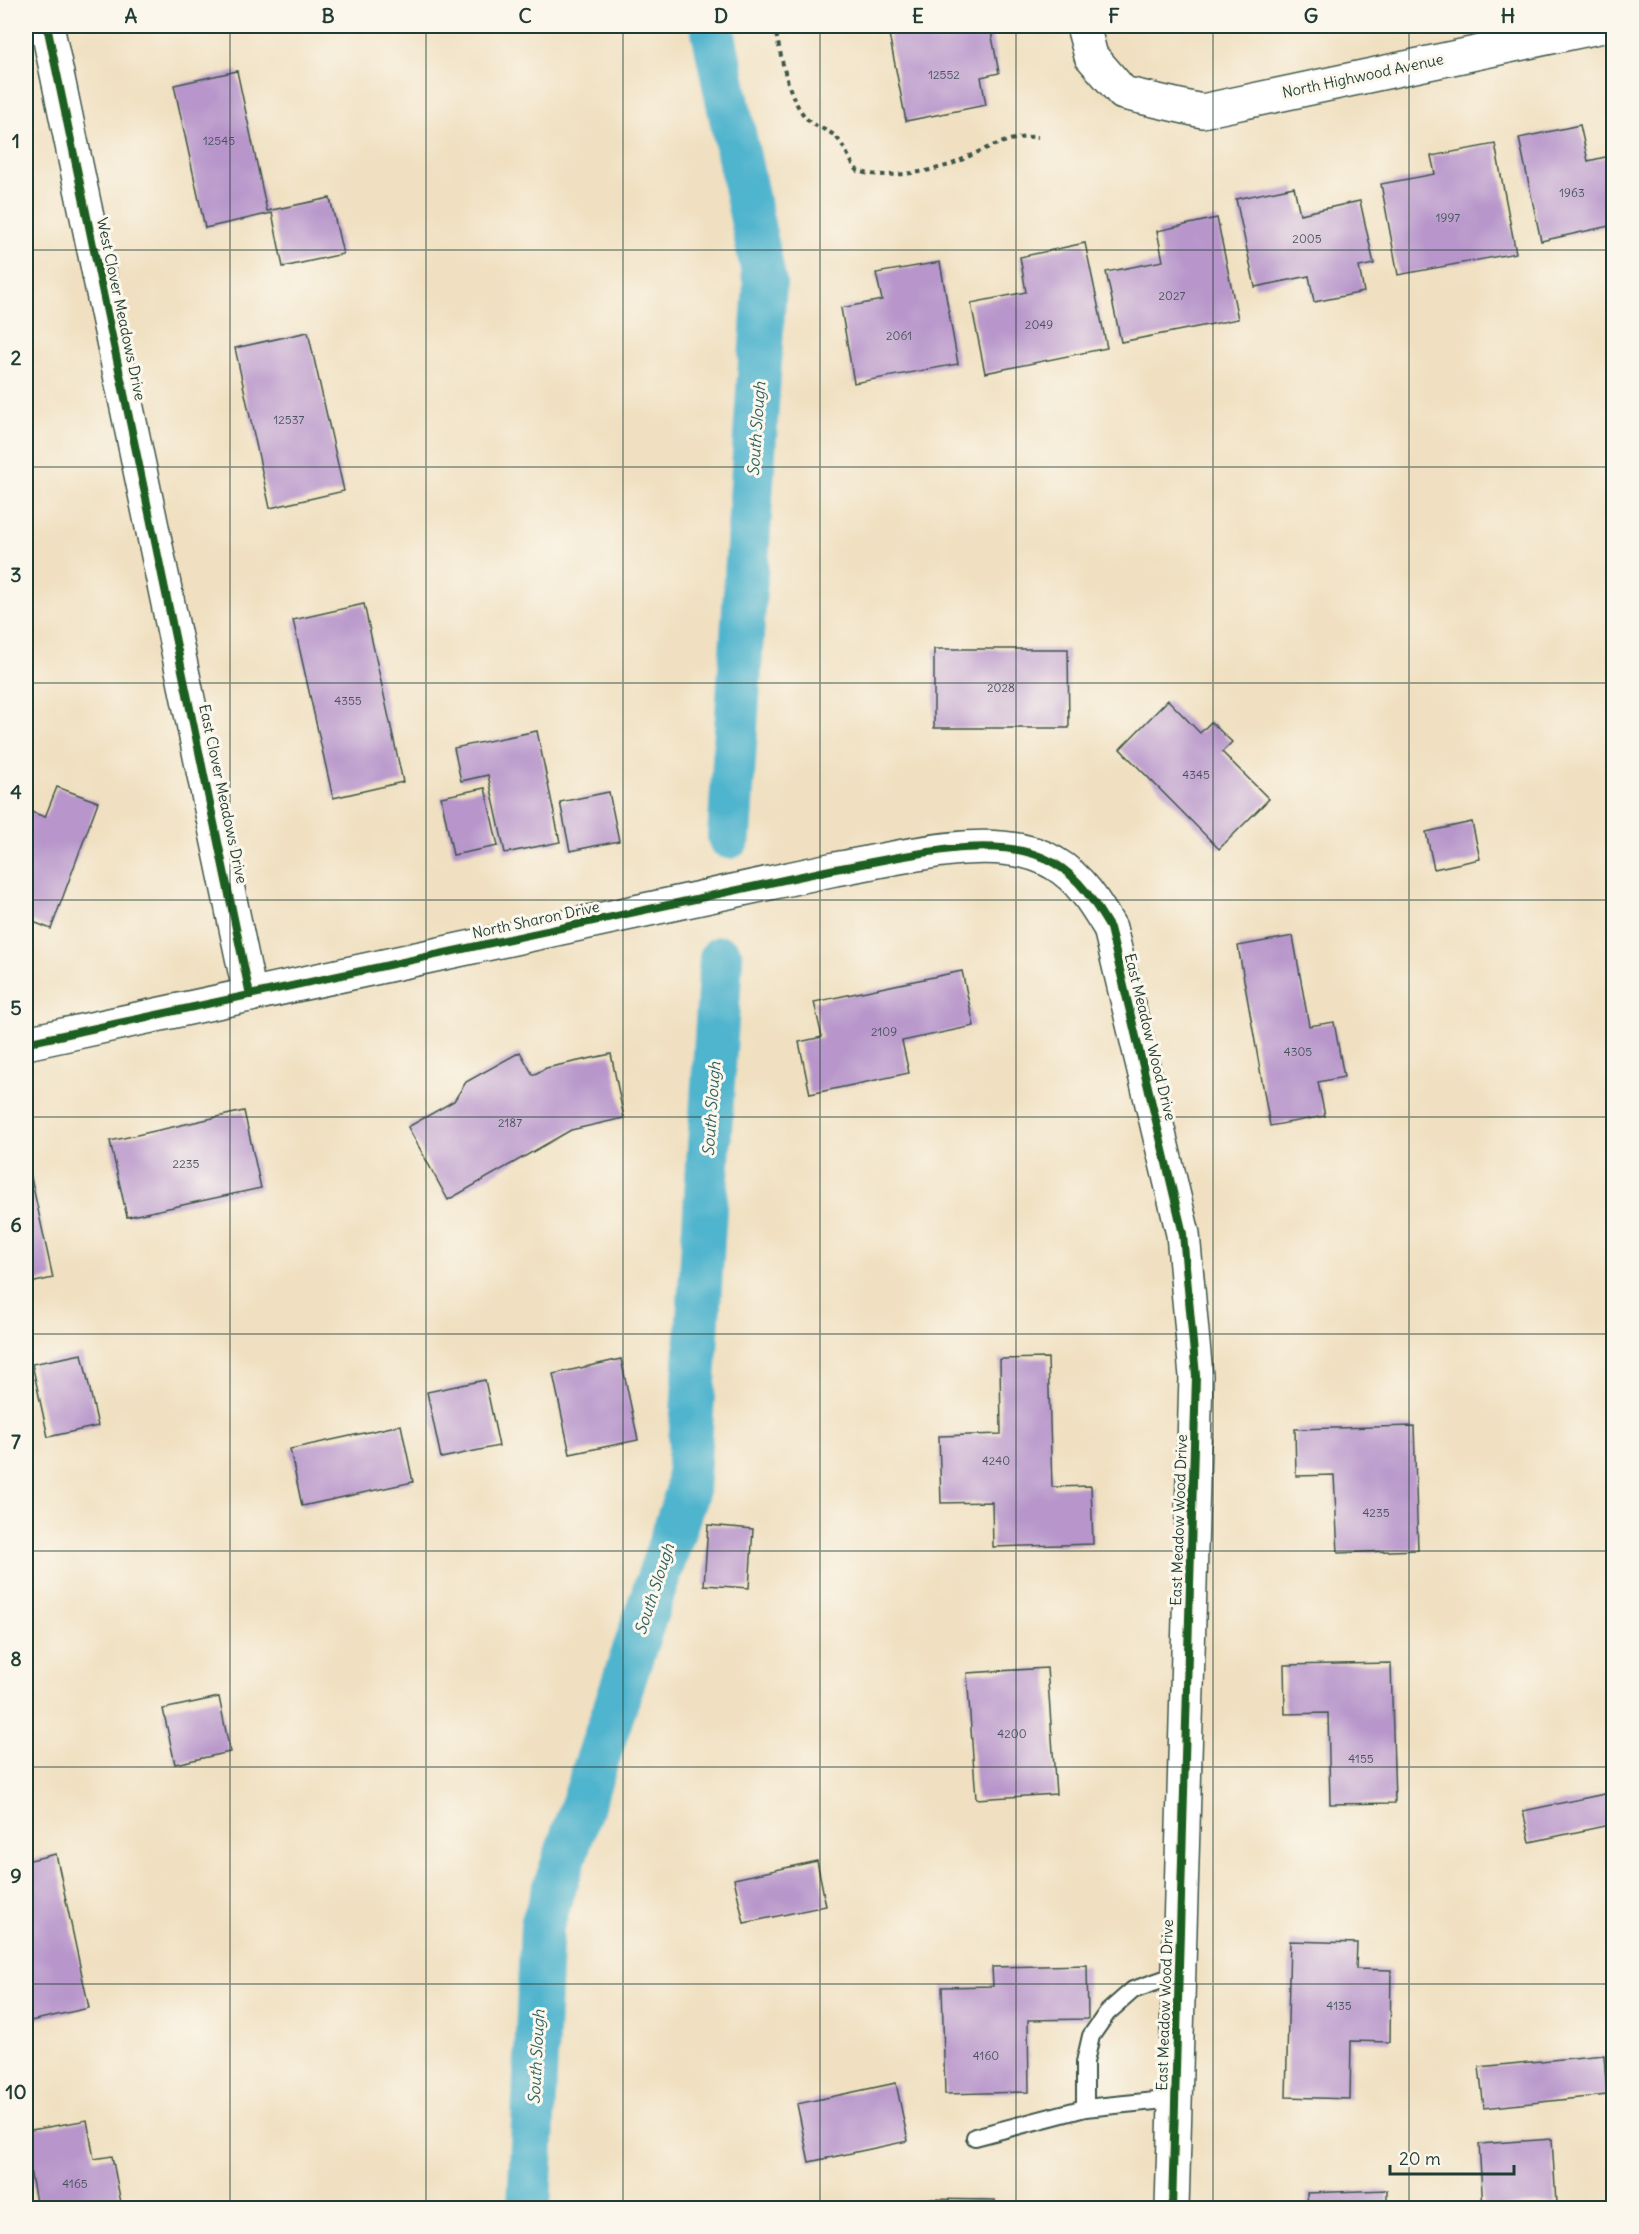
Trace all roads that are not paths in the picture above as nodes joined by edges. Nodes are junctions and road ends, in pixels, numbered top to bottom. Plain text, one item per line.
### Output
1 (47, 26) edge
2 (1083, 26) edge
3 (1603, 26) edge
4 (169, 597) joint
5 (1053, 862) joint
6 (250, 995) junction
7 (26, 1043) edge
8 (1179, 1974) junction
9 (1175, 2099) junction
10 (1084, 2108) junction
11 (975, 2137) dead end
12 (1172, 2208) edge

1 - 4 street, West Clover Meadows Drive
2 - 3 street, North Highwood Avenue
4 - 6 street, East Clover Meadows Drive
5 - 6 street, North Sharon Drive
5 - 8 street, East Meadow Wood Drive
6 - 7 street, North Sharon Drive
8 - 9 street, East Meadow Wood Drive
8 - 10 lane
9 - 10 lane
9 - 12 street, East Meadow Wood Drive
10 - 11 lane

